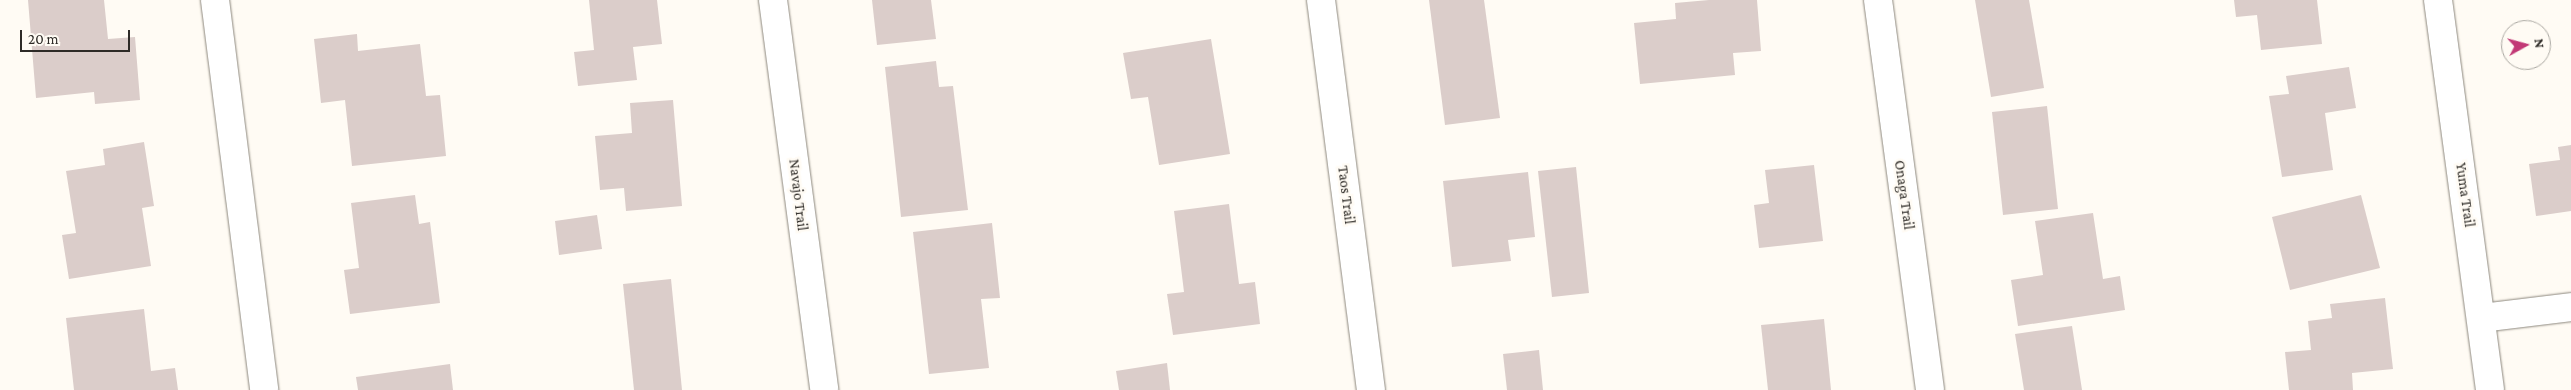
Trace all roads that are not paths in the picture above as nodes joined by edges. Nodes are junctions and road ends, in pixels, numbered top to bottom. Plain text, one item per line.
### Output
1 (215, 0) edge
2 (773, 0) edge
3 (1321, 0) edge
4 (1878, 0) edge
5 (2438, 0) edge
6 (2571, 307) edge
7 (2482, 318) junction
8 (264, 390) edge
9 (824, 390) edge
10 (1371, 390) edge
11 (1930, 390) edge
12 (2490, 390) edge

1 - 8 street
2 - 9 street, Navajo Trail
3 - 10 street, Taos Trail
4 - 11 street, Onaga Trail
5 - 7 street, Yuma Trail
6 - 7 street
7 - 12 street, Yuma Trail

